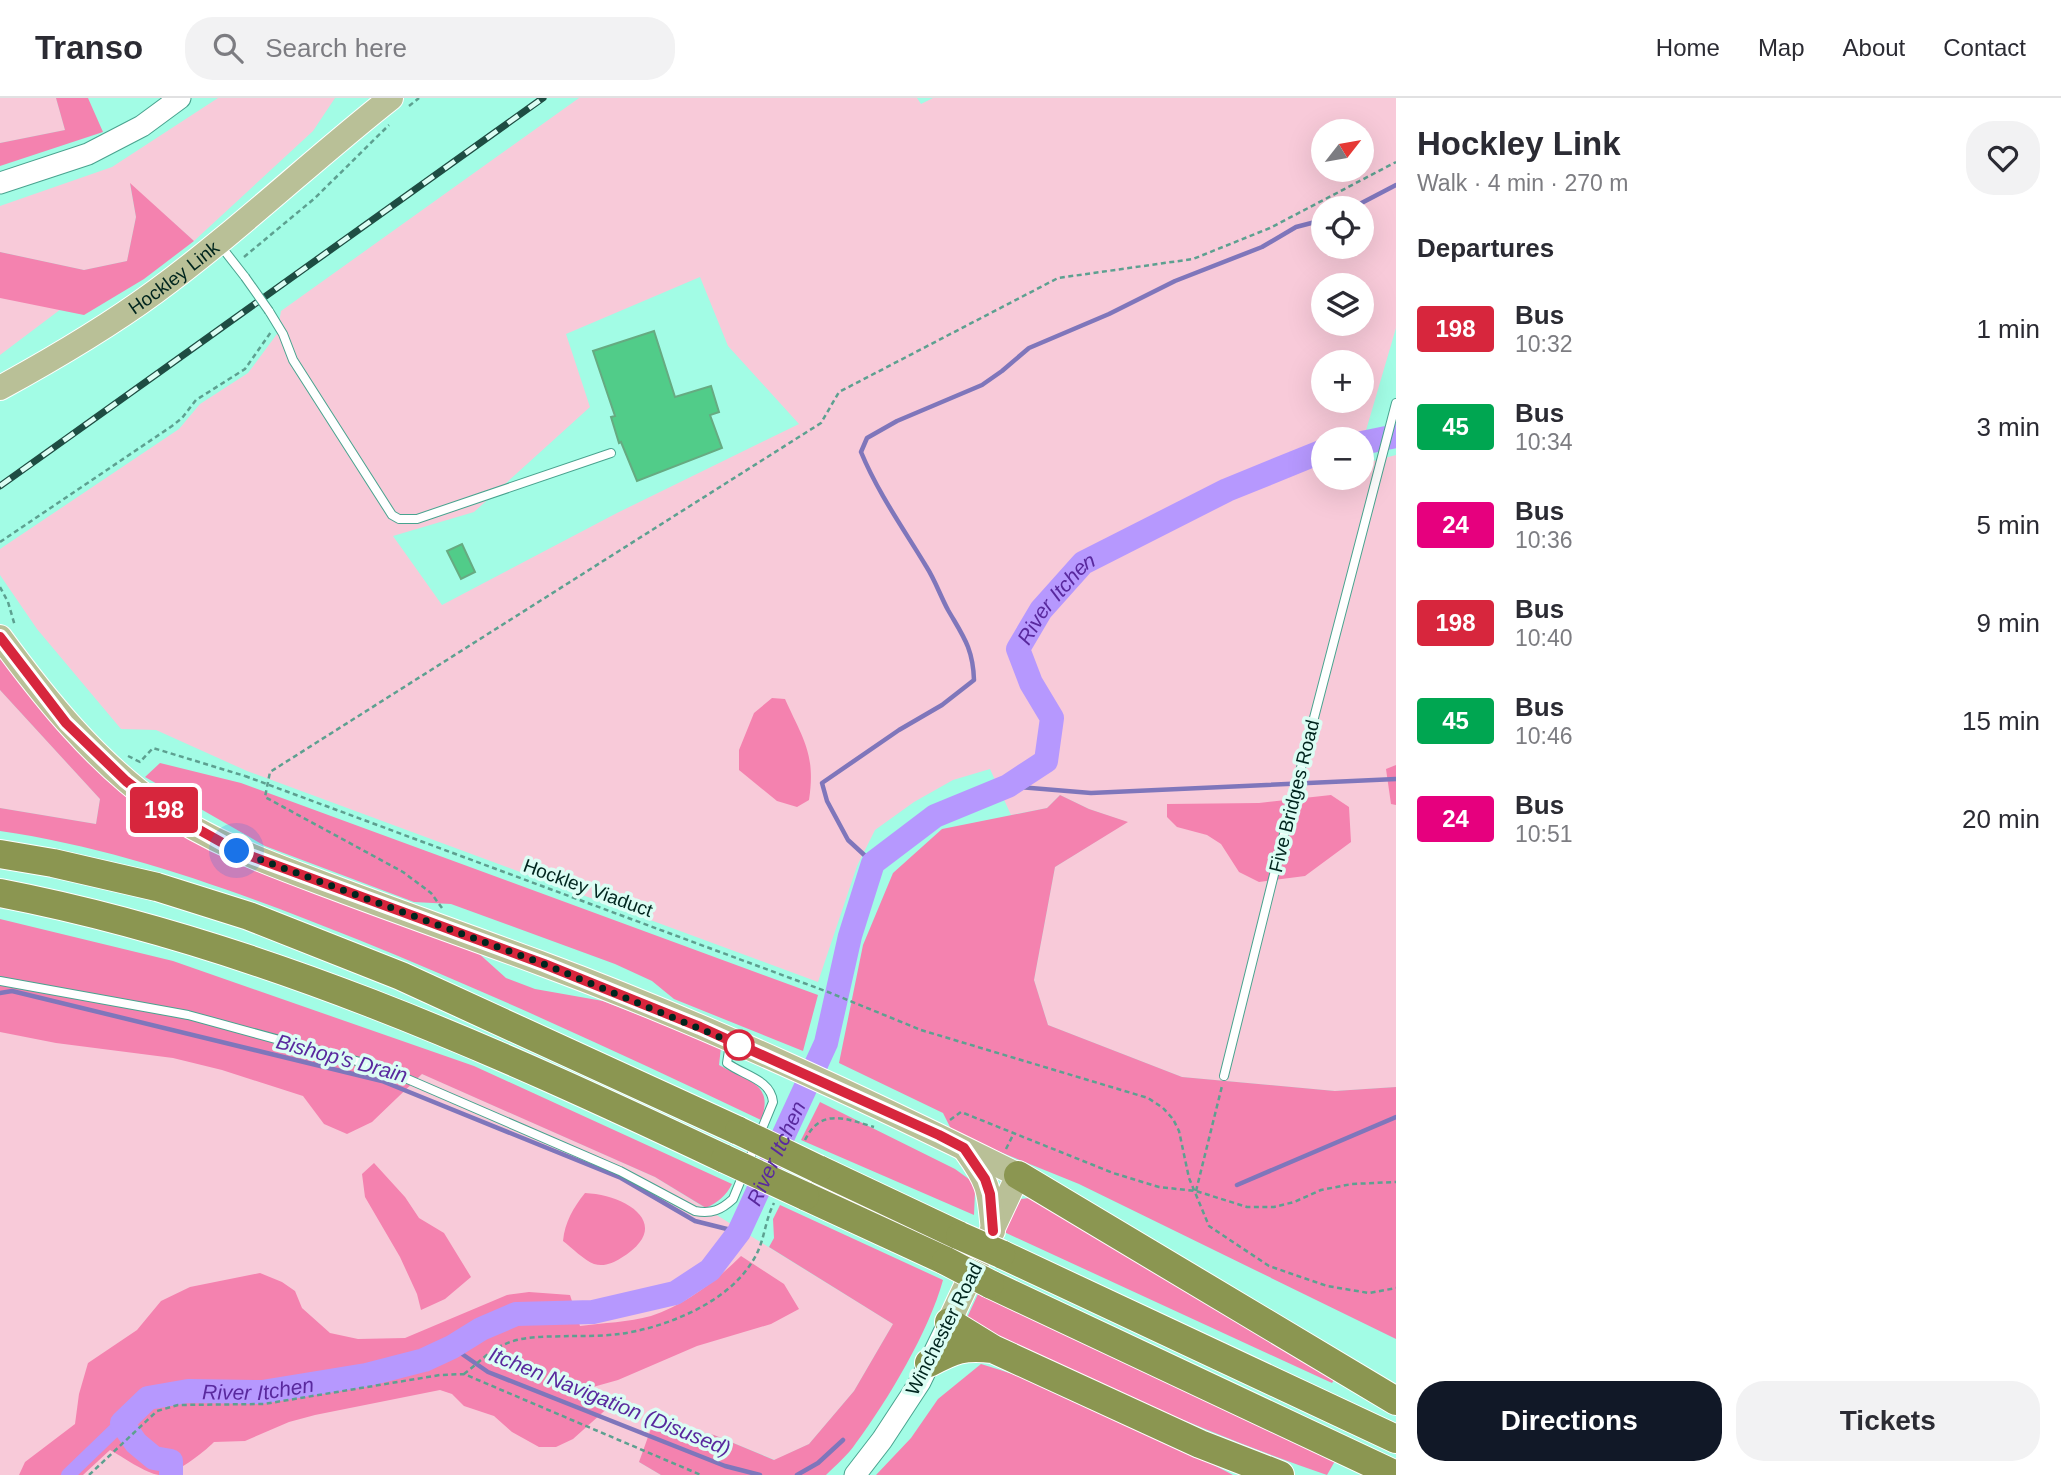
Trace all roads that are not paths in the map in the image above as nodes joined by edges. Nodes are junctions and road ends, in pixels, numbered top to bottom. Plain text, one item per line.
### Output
1 (180, 98) edge
2 (366, 98) edge
3 (399, 102) edge
4 (333, 144) junction
5 (0, 183) edge
6 (218, 242) junction
7 (0, 388) edge
8 (1396, 402) edge
9 (611, 453) dead end
10 (8, 632) edge
11 (0, 854) edge
12 (0, 893) edge
13 (0, 981) edge
14 (731, 1041) junction
15 (1224, 1076) road end
16 (964, 1148) junction
17 (1011, 1165) junction
18 (997, 1243) junction
19 (948, 1322) junction
20 (993, 1349) junction
21 (929, 1363) junction
22 (1396, 1401) edge
23 (1396, 1439) edge
24 (855, 1475) edge
25 (1280, 1475) edge
26 (1396, 1475) edge

1 - 5 street
2 - 4 main road, Hockley Link
3 - 4 main road, Hockley Link
4 - 6 main road, Hockley Link
6 - 7 main road, Hockley Link
6 - 9 lane, bridge
8 - 15 lane, Five Bridges Road
10 - 14 main road
11 - 18 highway, bridge
12 - 26 highway, bridge
13 - 14 lane
14 - 16 main road
16 - 17 main road
16 - 18 main road
17 - 18 main road, Winchester Road
17 - 22 highway
18 - 19 main road, Winchester Road
18 - 23 highway
19 - 20 highway
19 - 21 street, Winchester Road
20 - 21 highway
20 - 25 highway
21 - 24 street, Winchester Road

